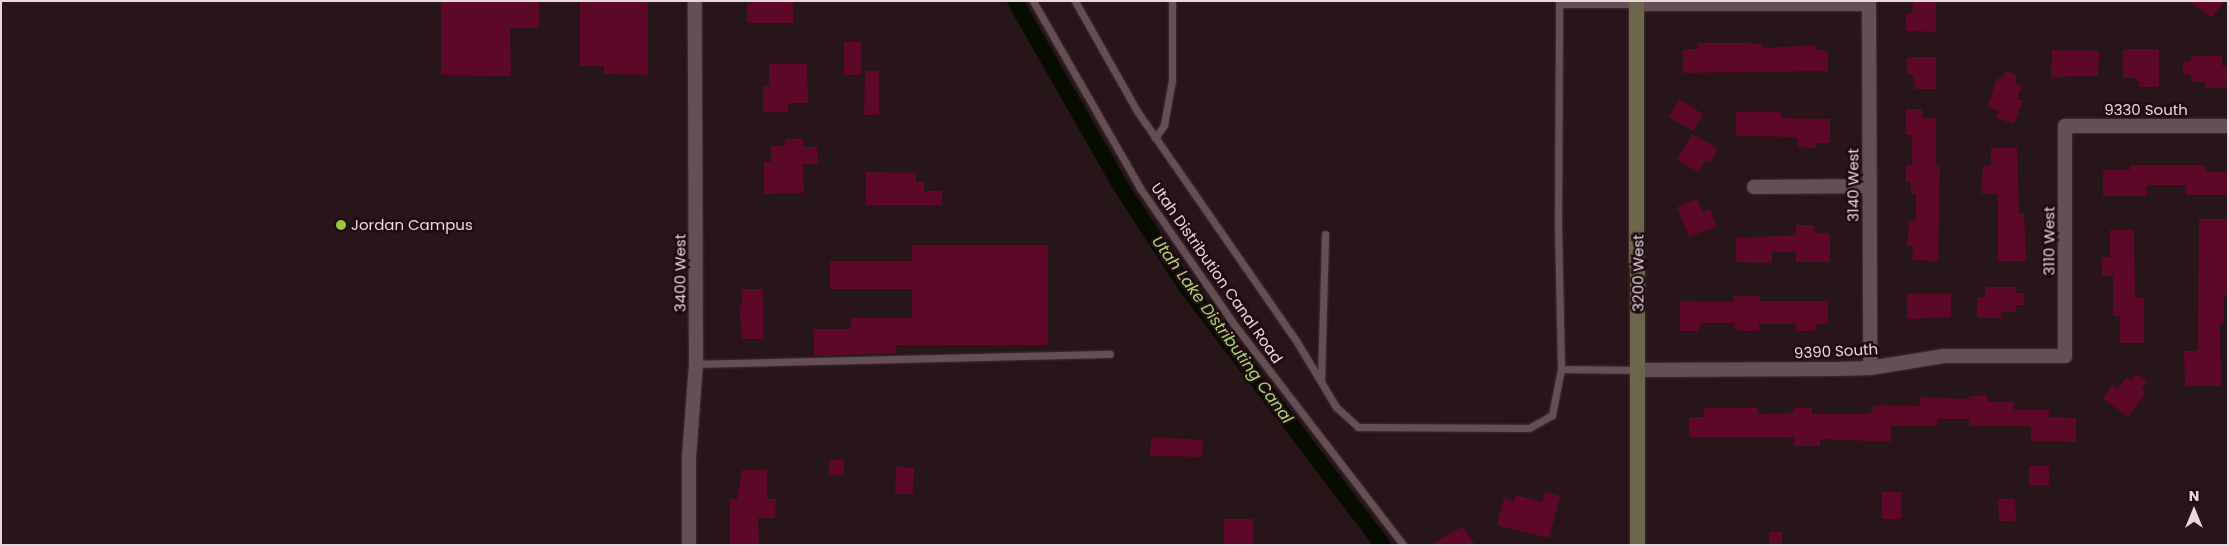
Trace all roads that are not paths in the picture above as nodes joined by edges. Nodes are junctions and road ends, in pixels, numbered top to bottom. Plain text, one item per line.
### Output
1 (695, 1) edge
2 (1033, 1) edge
3 (1075, 1) edge
4 (1172, 1) edge
5 (1636, 2) edge
6 (1869, 2) edge
7 (1559, 3) edge
8 (2065, 126) joint
9 (2228, 126) edge
10 (1155, 138) junction
11 (1869, 186) junction
12 (1754, 187) dead end
13 (1325, 234) dead end
14 (1110, 354) dead end
15 (2065, 356) joint
16 (696, 364) junction
17 (1870, 368) junction
18 (1561, 369) junction
19 (1638, 370) junction
20 (1320, 381) junction
21 (689, 545) edge
22 (1403, 545) edge
23 (1638, 545) edge

1 - 16 street, 3400 West
2 - 22 lane, Utah Distribution Canal Road
3 - 10 lane
4 - 10 lane
5 - 6 street
5 - 7 lane
5 - 19 street, 3200 West
6 - 11 street, 3140 West
7 - 18 lane
8 - 9 street, 9330 South
8 - 15 street, 3110 West
10 - 20 lane
11 - 12 street
11 - 17 street, 3140 West
13 - 20 lane
14 - 16 lane
15 - 17 street, 9390 South
16 - 21 street, 3400 West
17 - 19 street, 9390 South
18 - 19 lane
18 - 20 lane
19 - 23 street, 3200 West

